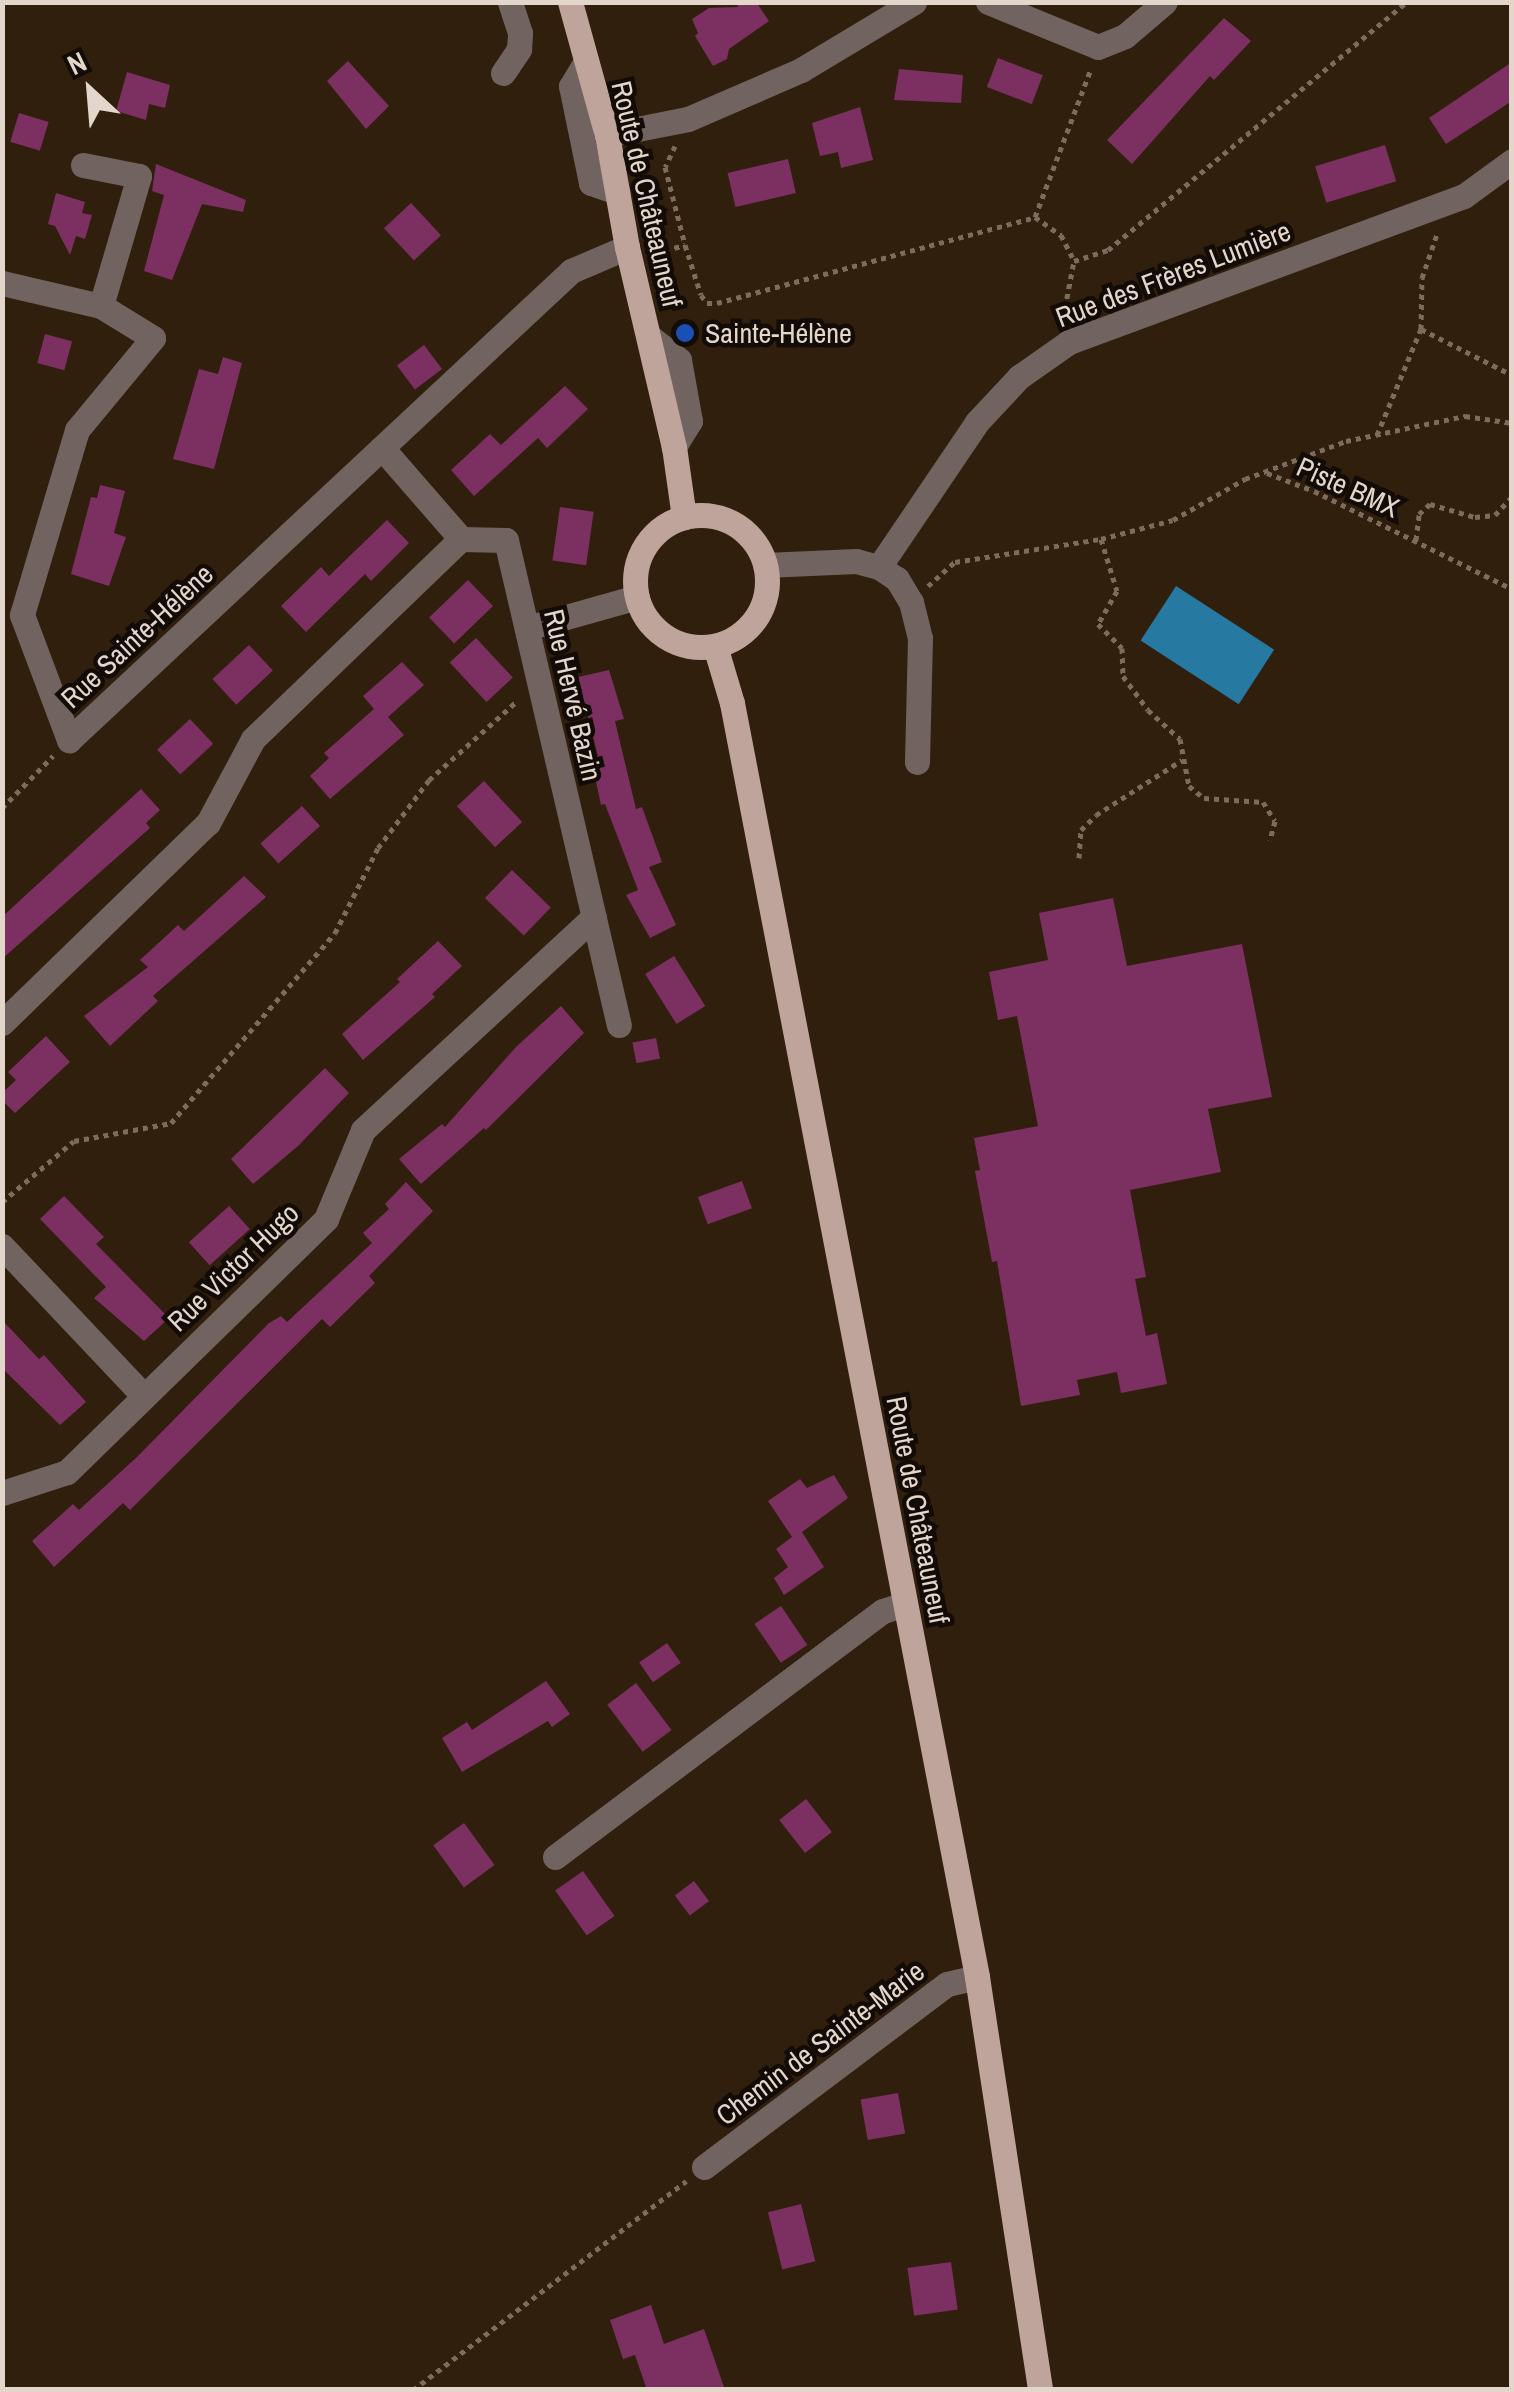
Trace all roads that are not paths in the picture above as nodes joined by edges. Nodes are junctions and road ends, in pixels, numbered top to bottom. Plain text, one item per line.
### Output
1 (510, 2) edge
2 (570, 2) edge
3 (914, 2) edge
4 (988, 2) edge
5 (1164, 2) edge
6 (585, 63) junction
7 (503, 73) dead end
8 (607, 136) junction
9 (1512, 161) edge
10 (82, 165) dead end
11 (617, 192) junction
12 (637, 251) junction
13 (2, 283) edge
14 (101, 306) junction
15 (382, 448) junction
16 (684, 517) junction
17 (461, 539) junction
18 (765, 564) junction
19 (879, 567) junction
20 (637, 597) junction
21 (526, 628) junction
22 (715, 646) junction
23 (918, 762) dead end
24 (594, 918) junction
25 (2, 1023) edge
26 (620, 1025) dead end
27 (2, 1246) edge
28 (144, 1396) junction
29 (2, 1494) edge
30 (905, 1604) junction
31 (554, 1857) dead end
32 (977, 1977) junction
33 (704, 2168) road end
34 (1040, 2390) edge

1 - 7 street
2 - 6 main road, Route de Châteauneuf
3 - 8 street
4 - 5 street
6 - 8 main road, Route de Châteauneuf
6 - 11 street
8 - 11 main road, Route de Châteauneuf
9 - 19 street, Rue des Frères Lumière
10 - 14 street
11 - 12 main road, Route de Châteauneuf
12 - 15 street, Rue Sainte-Hélène
12 - 16 main road, Route de Châteauneuf
13 - 14 street, Rue Sainte-Hélène
14 - 15 street, Rue Sainte-Hélène
15 - 17 street
16 - 18 main road
16 - 20 main road
17 - 21 street, Rue Hervé Bazin
17 - 25 street
18 - 19 street
18 - 22 main road
19 - 23 street
20 - 21 street
20 - 22 main road
21 - 24 street, Rue Hervé Bazin
22 - 30 main road, Route de Châteauneuf
24 - 26 street, Rue Hervé Bazin
24 - 28 street, Rue Victor Hugo
27 - 28 street
28 - 29 street, Rue Victor Hugo
30 - 31 street
30 - 32 main road, Route de Châteauneuf
32 - 33 street, Chemin de Sainte-Marie
32 - 34 main road, Route de Châteauneuf

